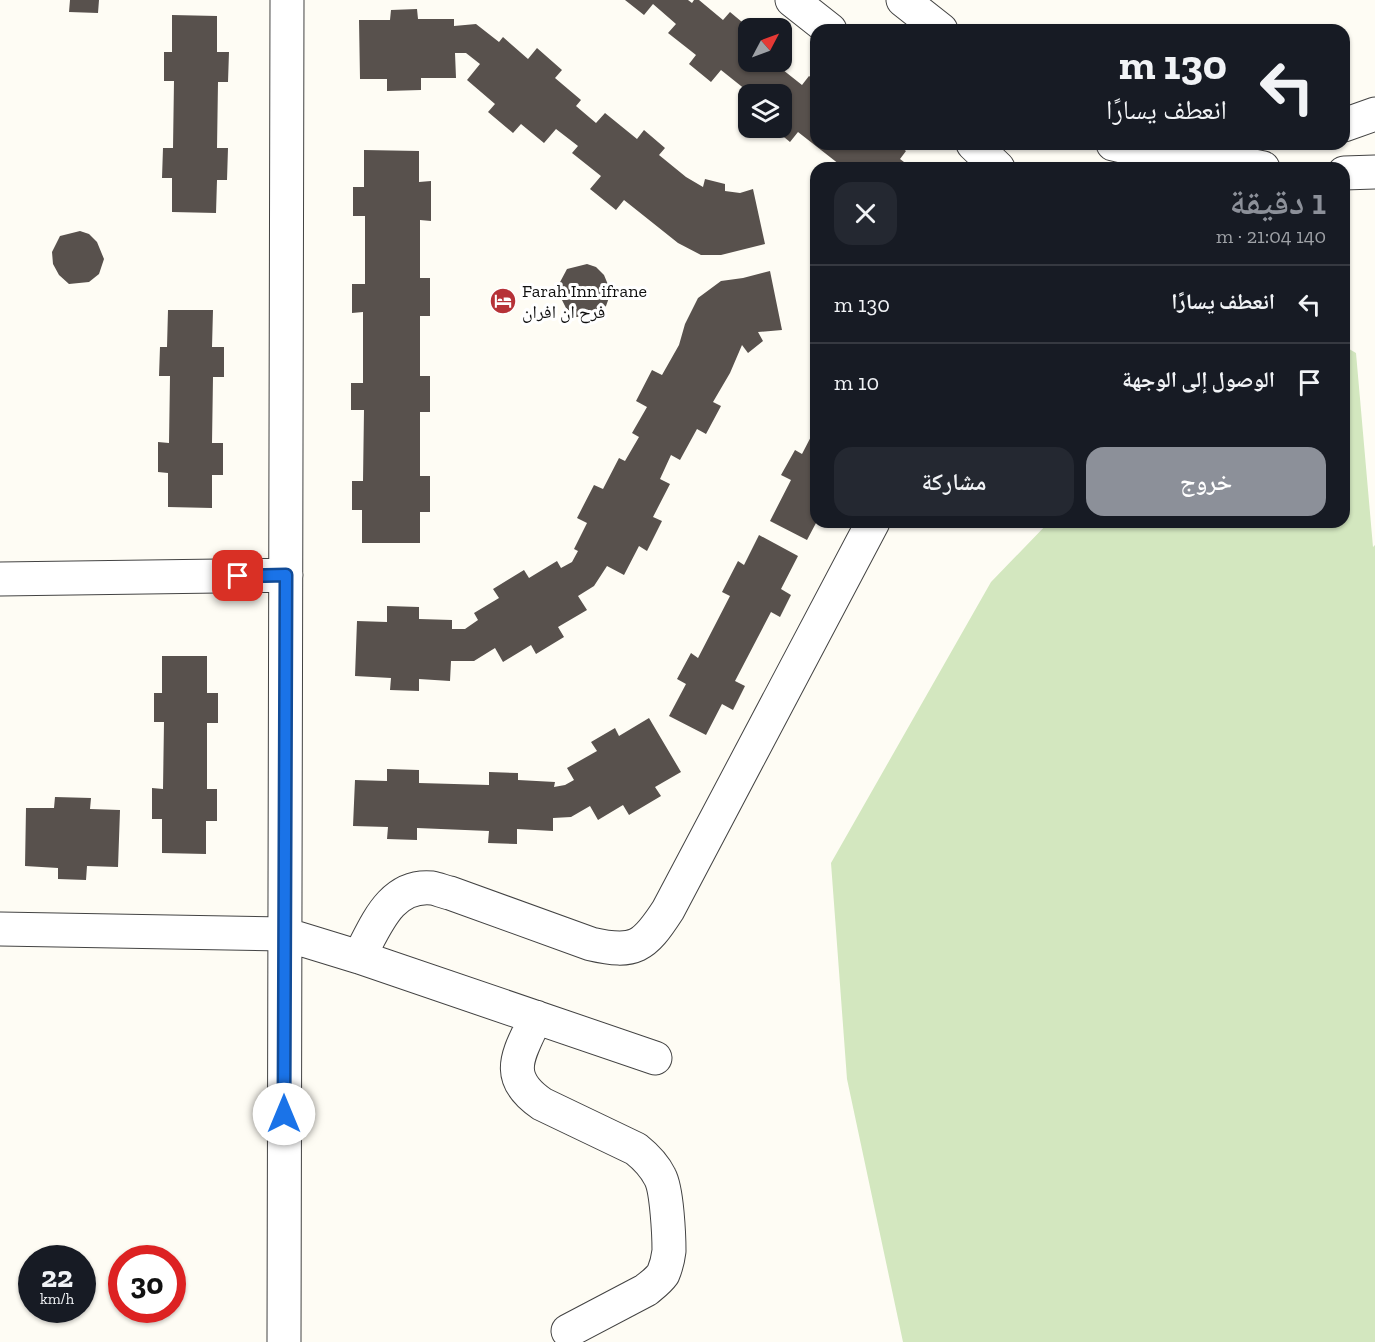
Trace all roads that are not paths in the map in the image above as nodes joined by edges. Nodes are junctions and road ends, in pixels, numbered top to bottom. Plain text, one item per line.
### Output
1 (287, 0) edge
2 (792, 0) edge
3 (903, 0) edge
4 (822, 24) edge
5 (933, 24) edge
6 (1375, 114) edge
7 (1350, 123) edge
8 (979, 150) edge
9 (1143, 150) edge
10 (1186, 150) edge
11 (1219, 150) edge
12 (992, 162) edge
13 (1234, 162) edge
14 (1350, 172) edge
15 (1375, 172) edge
16 (870, 528) edge
17 (286, 575) junction
18 (0, 579) edge
19 (0, 929) edge
20 (284, 934) junction
21 (360, 957) junction
22 (536, 1017) junction
23 (655, 1058) dead end
24 (568, 1331) dead end
25 (284, 1342) edge

1 - 17 street
2 - 4 street
3 - 5 street
6 - 7 street
8 - 12 street
9 - 10 street
11 - 13 street
14 - 15 street
16 - 21 street
17 - 18 street
17 - 20 street
19 - 20 street
20 - 21 street
20 - 25 street
21 - 22 street
22 - 23 street
22 - 24 street

